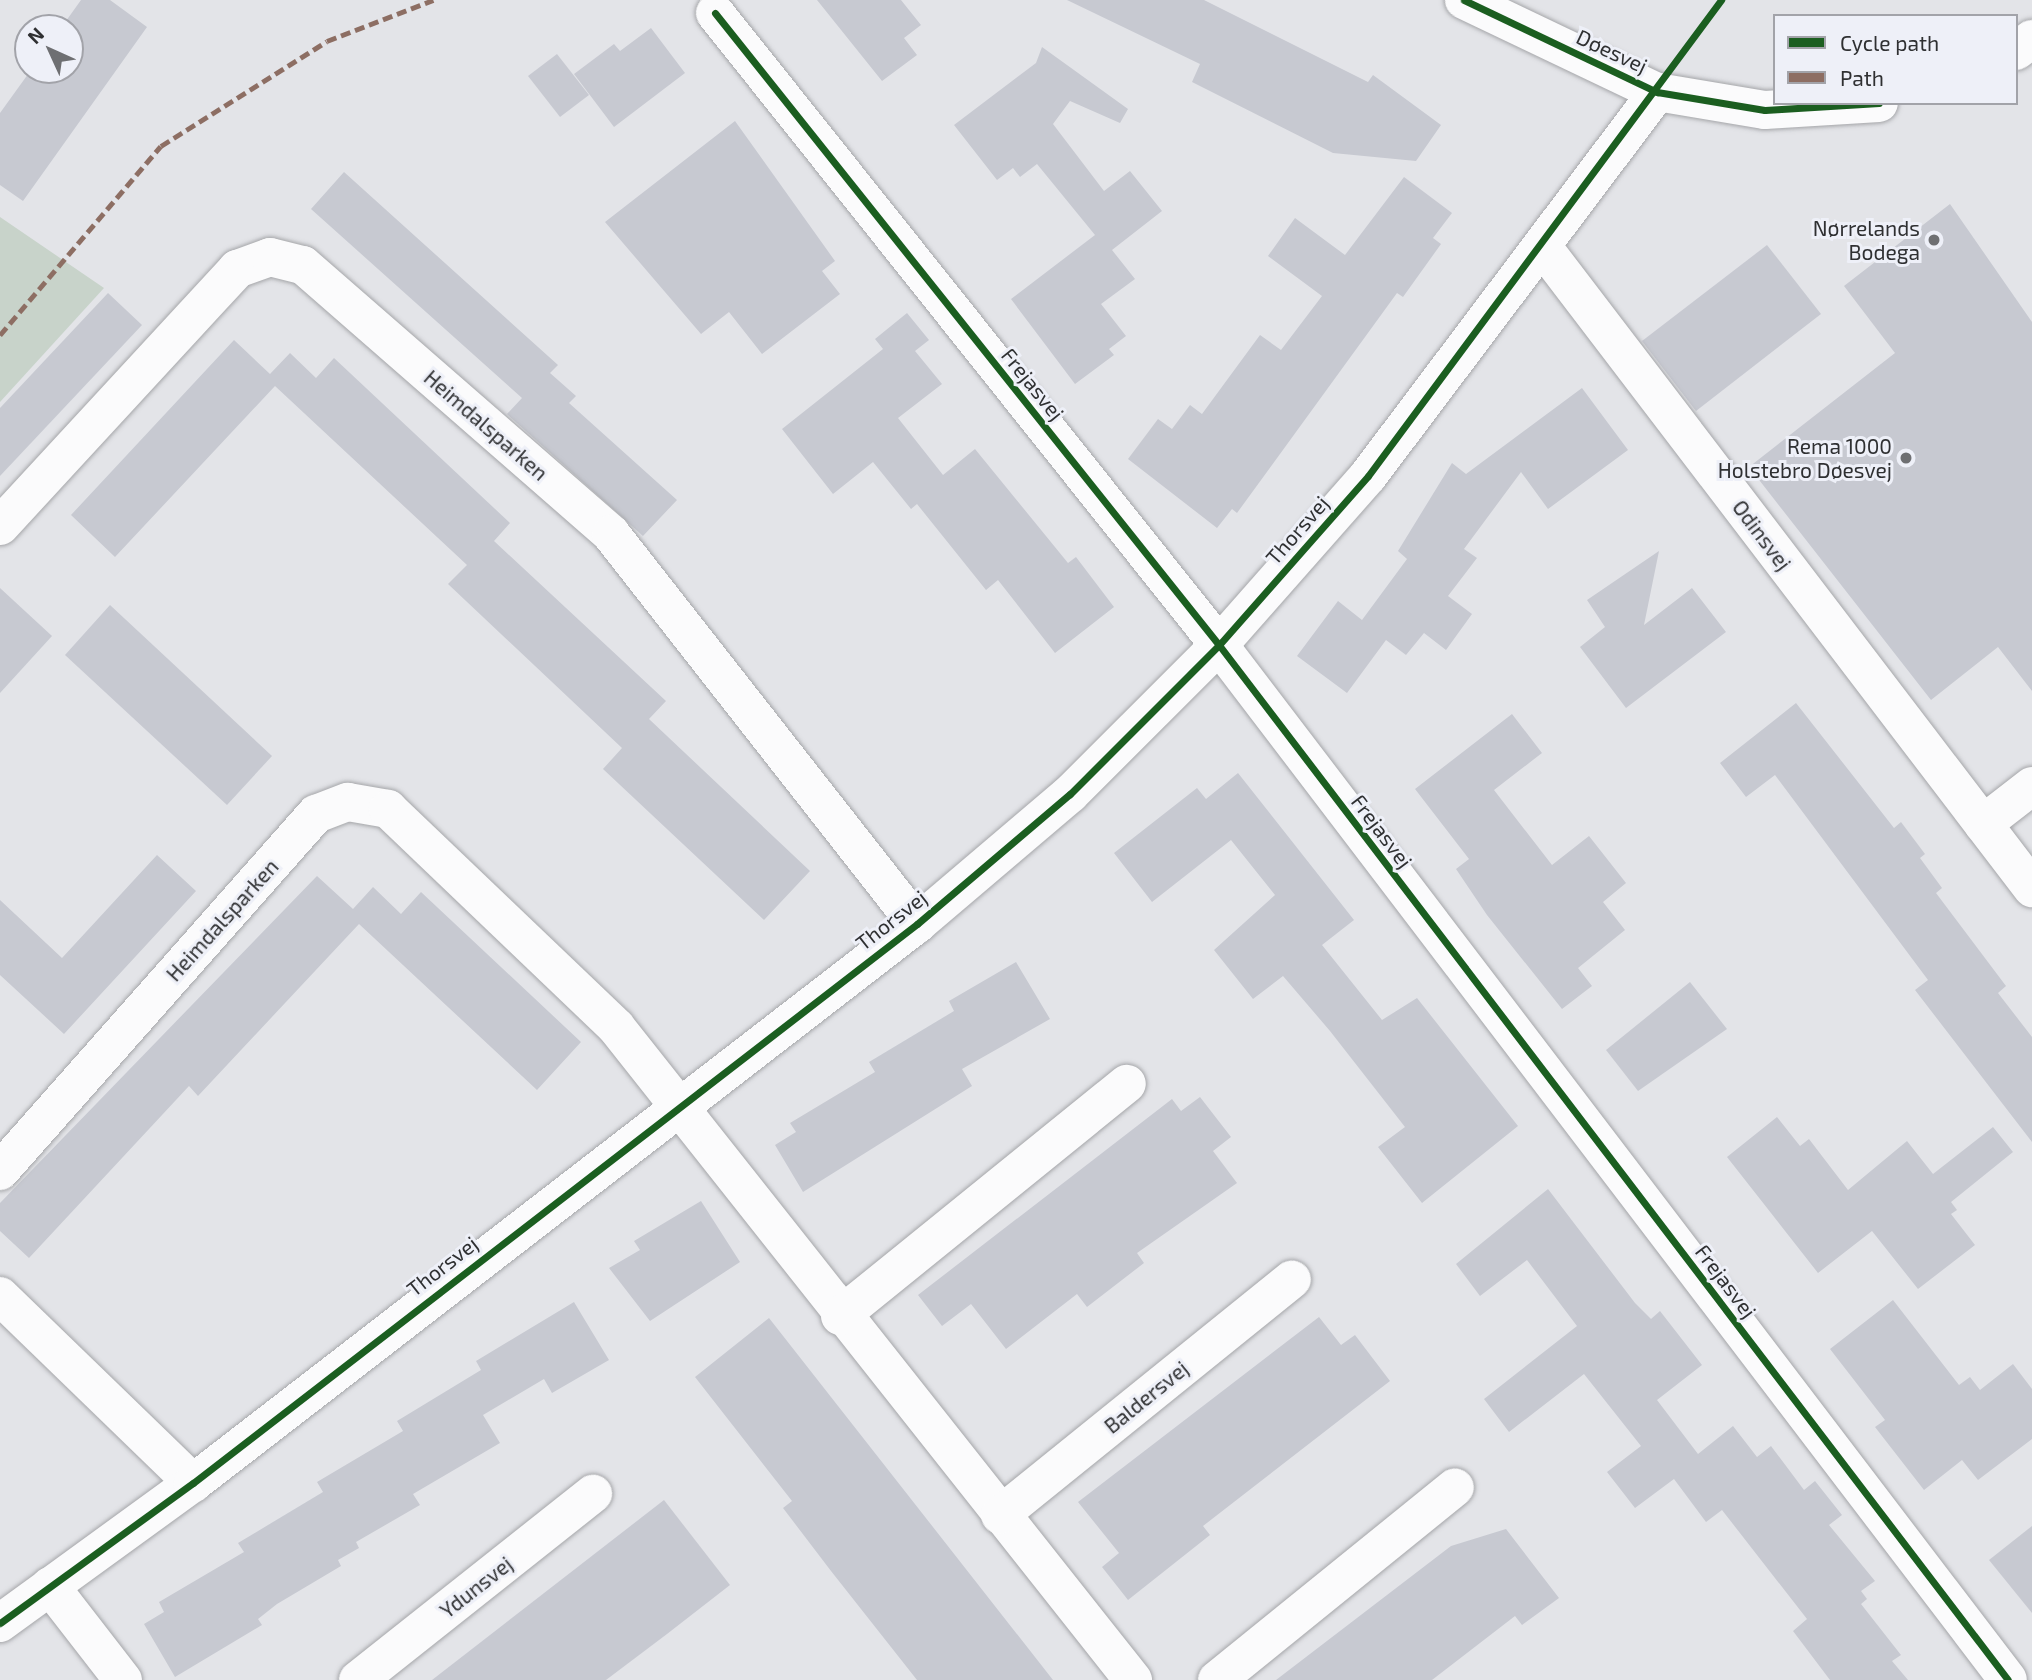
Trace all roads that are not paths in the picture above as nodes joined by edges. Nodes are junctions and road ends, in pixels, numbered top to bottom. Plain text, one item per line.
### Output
1 (1464, 0) edge
2 (715, 13) dead end
3 (1657, 92) junction
4 (1846, 105) edge
5 (1542, 246) junction
6 (0, 526) edge
7 (1219, 645) junction
8 (2032, 786) edge
9 (1983, 824) junction
10 (2032, 888) edge
11 (917, 924) junction
12 (1127, 1084) dead end
13 (676, 1105) junction
14 (0, 1171) edge
15 (1292, 1279) dead end
16 (0, 1296) edge
17 (840, 1316) junction
18 (193, 1483) junction
19 (1455, 1488) dead end
20 (593, 1494) dead end
21 (1000, 1515) junction
22 (50, 1586) junction
23 (0, 1623) edge
24 (123, 1680) edge
25 (358, 1680) edge
26 (1133, 1680) edge
27 (1217, 1680) edge
28 (2008, 1680) edge

1 - 3 street, Døesvej
2 - 7 street, Frejasvej
3 - 4 street, Døesvej
3 - 5 street, Thorsvej
5 - 7 street, Thorsvej
5 - 9 street, Odinsvej
6 - 11 street, Heimdalsparken
7 - 11 street, Thorsvej
7 - 28 street, Frejasvej
8 - 9 street
9 - 10 street, Odinsvej
11 - 13 street, Thorsvej
12 - 17 street
13 - 14 street, Heimdalsparken
13 - 17 street
13 - 18 street, Thorsvej
15 - 21 street, Baldersvej
16 - 18 street
17 - 21 street
18 - 22 street, Thorsvej
19 - 27 street
20 - 25 street, Ydunsvej
21 - 26 street
22 - 23 street, Thorsvej
22 - 24 street

